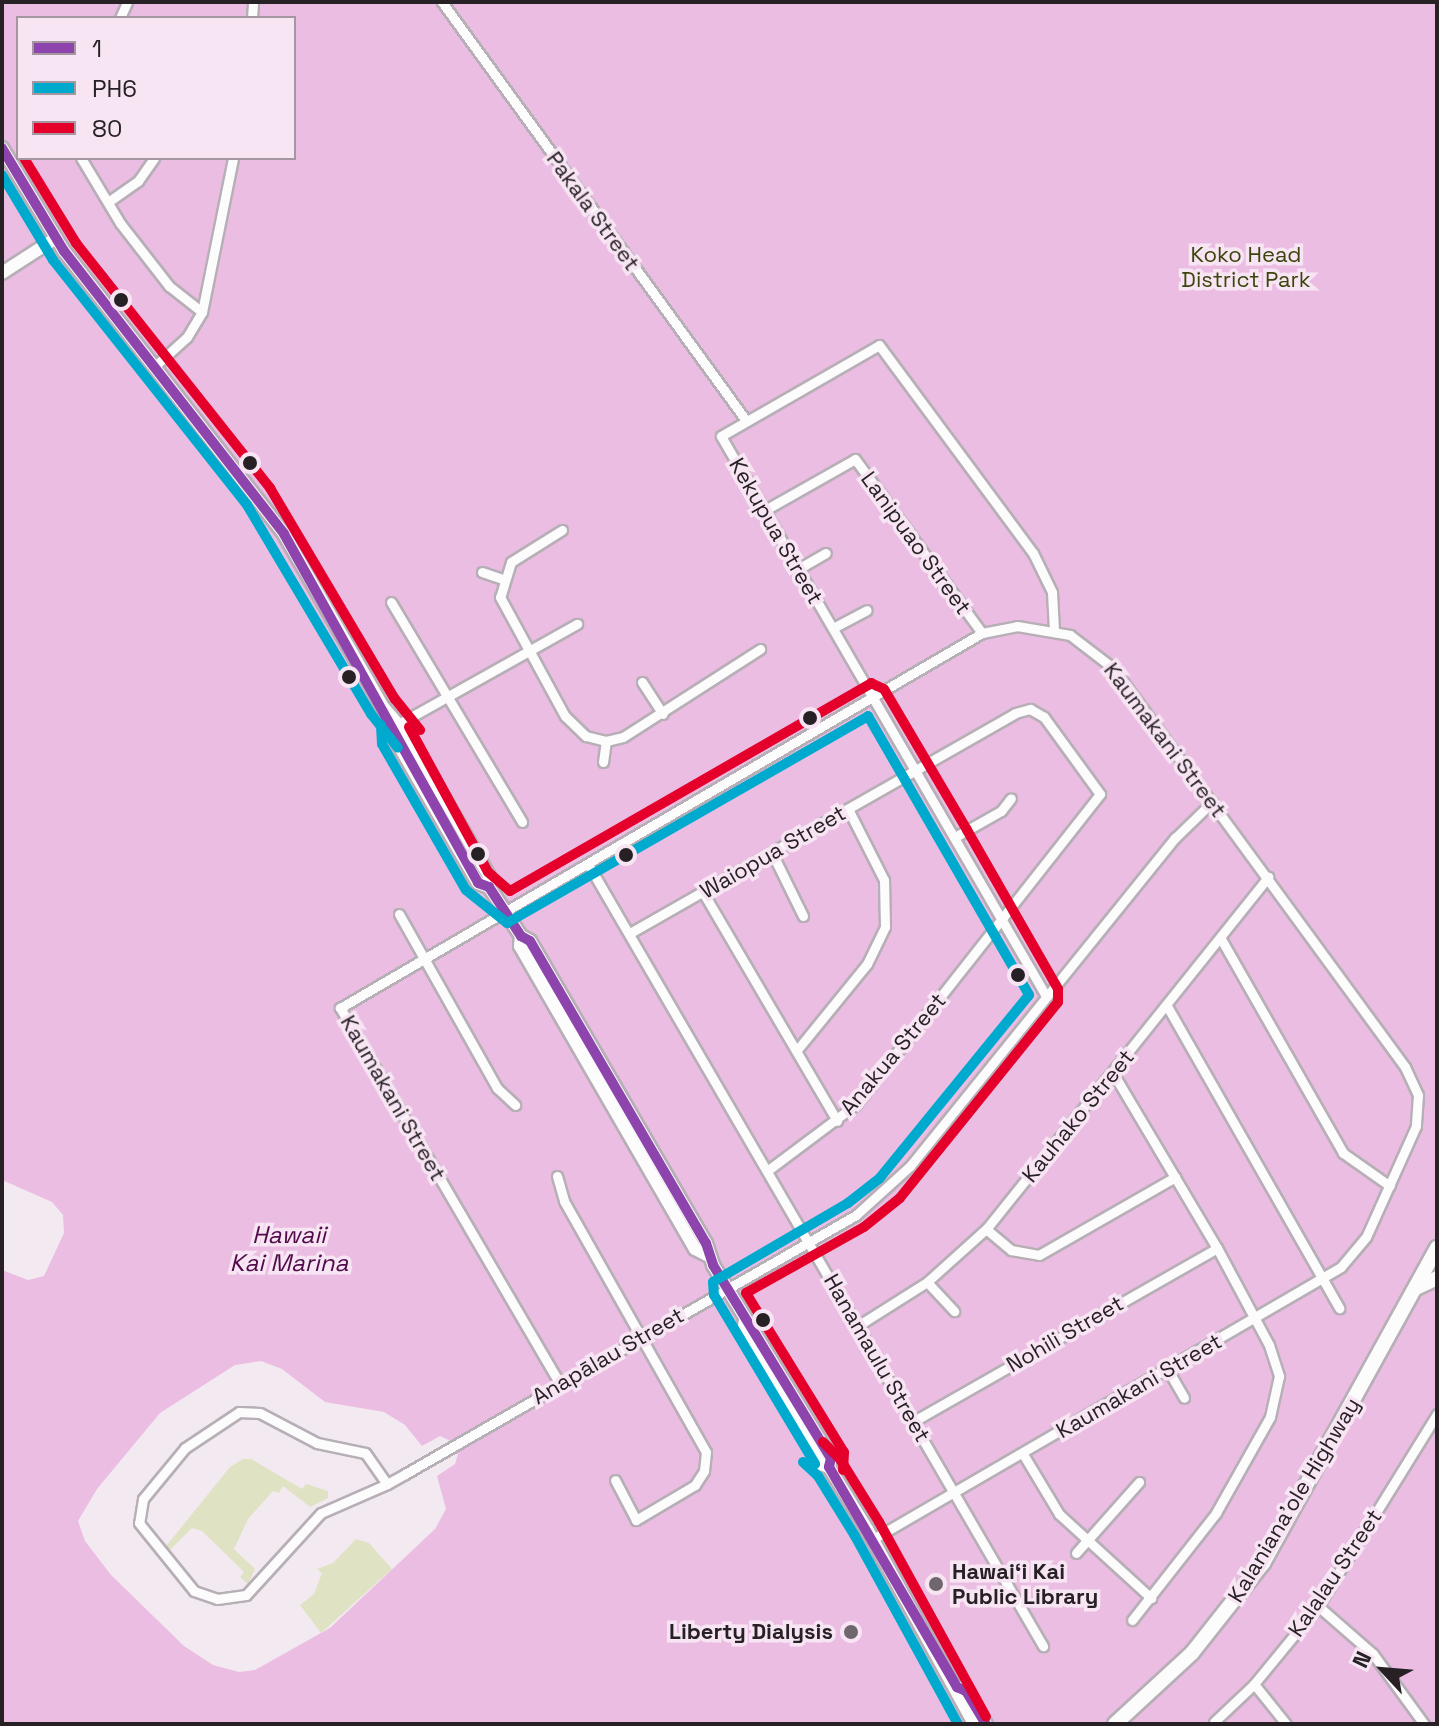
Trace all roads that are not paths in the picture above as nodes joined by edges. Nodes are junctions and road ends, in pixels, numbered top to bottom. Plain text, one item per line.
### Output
1 (442, 2) edge
2 (2, 148) edge
3 (82, 160) edge
4 (153, 160) edge
5 (233, 160) edge
6 (108, 202) junction
7 (56, 238) junction
8 (2, 273) edge
9 (202, 312) junction
10 (155, 366) junction
11 (745, 419) junction
12 (765, 510) junction
13 (562, 530) dead end
14 (826, 553) dead end
15 (798, 569) junction
16 (482, 572) dead end
17 (502, 579) junction
18 (391, 602) dead end
19 (867, 610) dead end
20 (577, 624) dead end
21 (833, 628) junction
22 (1054, 630) junction
23 (982, 633) junction
24 (760, 649) dead end
25 (526, 650) junction
26 (642, 682) dead end
27 (445, 696) junction
28 (873, 697) junction
29 (663, 714) junction
30 (395, 726) junction
31 (606, 741) junction
32 (603, 762) dead end
33 (915, 769) junction
34 (1011, 798) dead end
35 (1212, 802) junction
36 (848, 809) junction
37 (522, 822) dead end
38 (955, 837) junction
39 (773, 855) junction
40 (588, 864) junction
41 (1268, 877) junction
42 (704, 894) junction
43 (506, 909) junction
44 (399, 914) dead end
45 (803, 916) dead end
46 (1002, 920) junction
47 (630, 933) junction
48 (1221, 939) junction
49 (423, 958) junction
50 (1046, 996) junction
51 (1167, 1006) junction
52 (797, 1050) junction
53 (1113, 1073) junction
54 (515, 1105) dead end
55 (837, 1121) junction
56 (768, 1170) junction
57 (557, 1176) dead end
58 (1175, 1177) junction
59 (1390, 1186) junction
60 (986, 1229) junction
61 (809, 1239) junction
62 (1217, 1248) junction
63 (1435, 1255) edge
64 (1322, 1278) junction
65 (1437, 1278) edge
66 (927, 1282) junction
67 (726, 1288) junction
68 (1415, 1288) junction
69 (1339, 1308) dead end
70 (954, 1311) dead end
71 (1253, 1319) junction
72 (859, 1325) junction
73 (643, 1337) junction
74 (1168, 1370) junction
75 (560, 1384) junction
76 (1184, 1398) dead end
77 (1437, 1414) edge
78 (914, 1421) junction
79 (1023, 1454) junction
80 (615, 1480) dead end
81 (1139, 1482) dead end
82 (387, 1484) junction
83 (953, 1493) junction
84 (873, 1539) junction
85 (1088, 1542) junction
86 (1076, 1553) dead end
87 (1151, 1598) junction
88 (1318, 1606) junction
89 (1132, 1620) dead end
90 (1043, 1646) dead end
91 (1254, 1684) junction
92 (957, 1687) junction
93 (1156, 1688) junction
94 (1214, 1722) dead end
95 (974, 1724) edge
96 (986, 1724) edge
97 (1104, 1724) edge
98 (1115, 1724) edge
99 (1286, 1724) edge
100 (1424, 1724) edge

1 - 11 street, Pakala Street
2 - 7 main road
3 - 6 street
4 - 6 street
5 - 9 street
6 - 9 street
7 - 8 main road
7 - 10 main road
9 - 10 street
10 - 30 main road
11 - 12 street, Kekupua Street
11 - 22 street, Kekupua Street
12 - 15 street, Kekupua Street
12 - 23 street, Lanipuao Street
13 - 17 street
14 - 15 street
15 - 21 street, Kekupua Street
16 - 17 street
17 - 25 street
18 - 27 street
19 - 21 street
20 - 25 street
21 - 28 street, Kekupua Street
22 - 23 street, Kaumakani Street
22 - 35 street, Kaumakani Street
23 - 28 street, Kaumakani Street
24 - 29 street
25 - 27 street
25 - 31 street
26 - 29 street
27 - 30 street
27 - 37 street
28 - 33 street, Kekupua Street
28 - 40 street, Kaumakani Street
29 - 31 street
30 - 43 main road
31 - 32 street
33 - 36 street, Waiopua Street
33 - 38 street, Kekupua Street
33 - 46 street, Waiopua Street
34 - 38 street
35 - 41 street, Kaumakani Street
35 - 50 street, Anapālau Street
36 - 39 street, Waiopua Street
36 - 52 street
38 - 46 street, Kekupua Street
39 - 42 street, Waiopua Street
39 - 45 street
40 - 43 street, Kaumakani Street
40 - 47 street, Hanamaulu Street
41 - 48 street, Kauhako Street
41 - 59 street, Kaumakani Street
42 - 47 street, Waiopua Street
42 - 52 street
43 - 49 street, Kaumakani Street
43 - 67 main road
44 - 49 street
46 - 50 street, Kekupua Street
46 - 55 street, Anakua Street
47 - 56 street, Hanamaulu Street
48 - 51 street, Kauhako Street
48 - 59 street
49 - 54 street
49 - 75 street, Kaumakani Street
50 - 61 street, Anapālau Street
51 - 53 street, Kauhako Street
51 - 64 street
52 - 55 street
53 - 58 street
53 - 60 street, Kauhako Street
55 - 56 street, Anakua Street
56 - 61 street, Hanamaulu Street
57 - 73 street
58 - 60 street
58 - 62 street
59 - 64 street, Kaumakani Street
60 - 66 street, Kauhako Street
61 - 67 street, Anapālau Street
61 - 72 street, Hanamaulu Street
62 - 71 street
62 - 78 street, Nohili Street
63 - 68 main road, Kalaniana’ole Highway
64 - 69 street
64 - 71 street, Kaumakani Street
65 - 68 main road
66 - 70 street
66 - 72 street, Kauhako Street
67 - 73 street, Anapālau Street
67 - 84 main road
68 - 93 main road, Kalaniana’ole Highway
71 - 74 street, Kaumakani Street
71 - 87 street
72 - 78 street, Hanamaulu Street
73 - 75 street, Anapālau Street
73 - 80 street
74 - 76 street
74 - 79 street, Kaumakani Street
75 - 82 street, Anapālau Street
77 - 88 street, Kalalau Street
78 - 83 street, Hanamaulu Street
79 - 83 street, Kaumakani Street
79 - 85 street
81 - 85 street
82 - 82 street, Anapālau Street
83 - 84 street, Kaumakani Street
83 - 90 street, Hanamaulu Street
84 - 92 main road
85 - 86 street
85 - 87 street
87 - 89 street
88 - 91 street, Kalalau Street
88 - 100 street
91 - 94 street, Kalalau Street
91 - 99 street
92 - 95 main road
92 - 96 main road
93 - 97 main road
93 - 98 main road, Kalaniana’ole Highway

